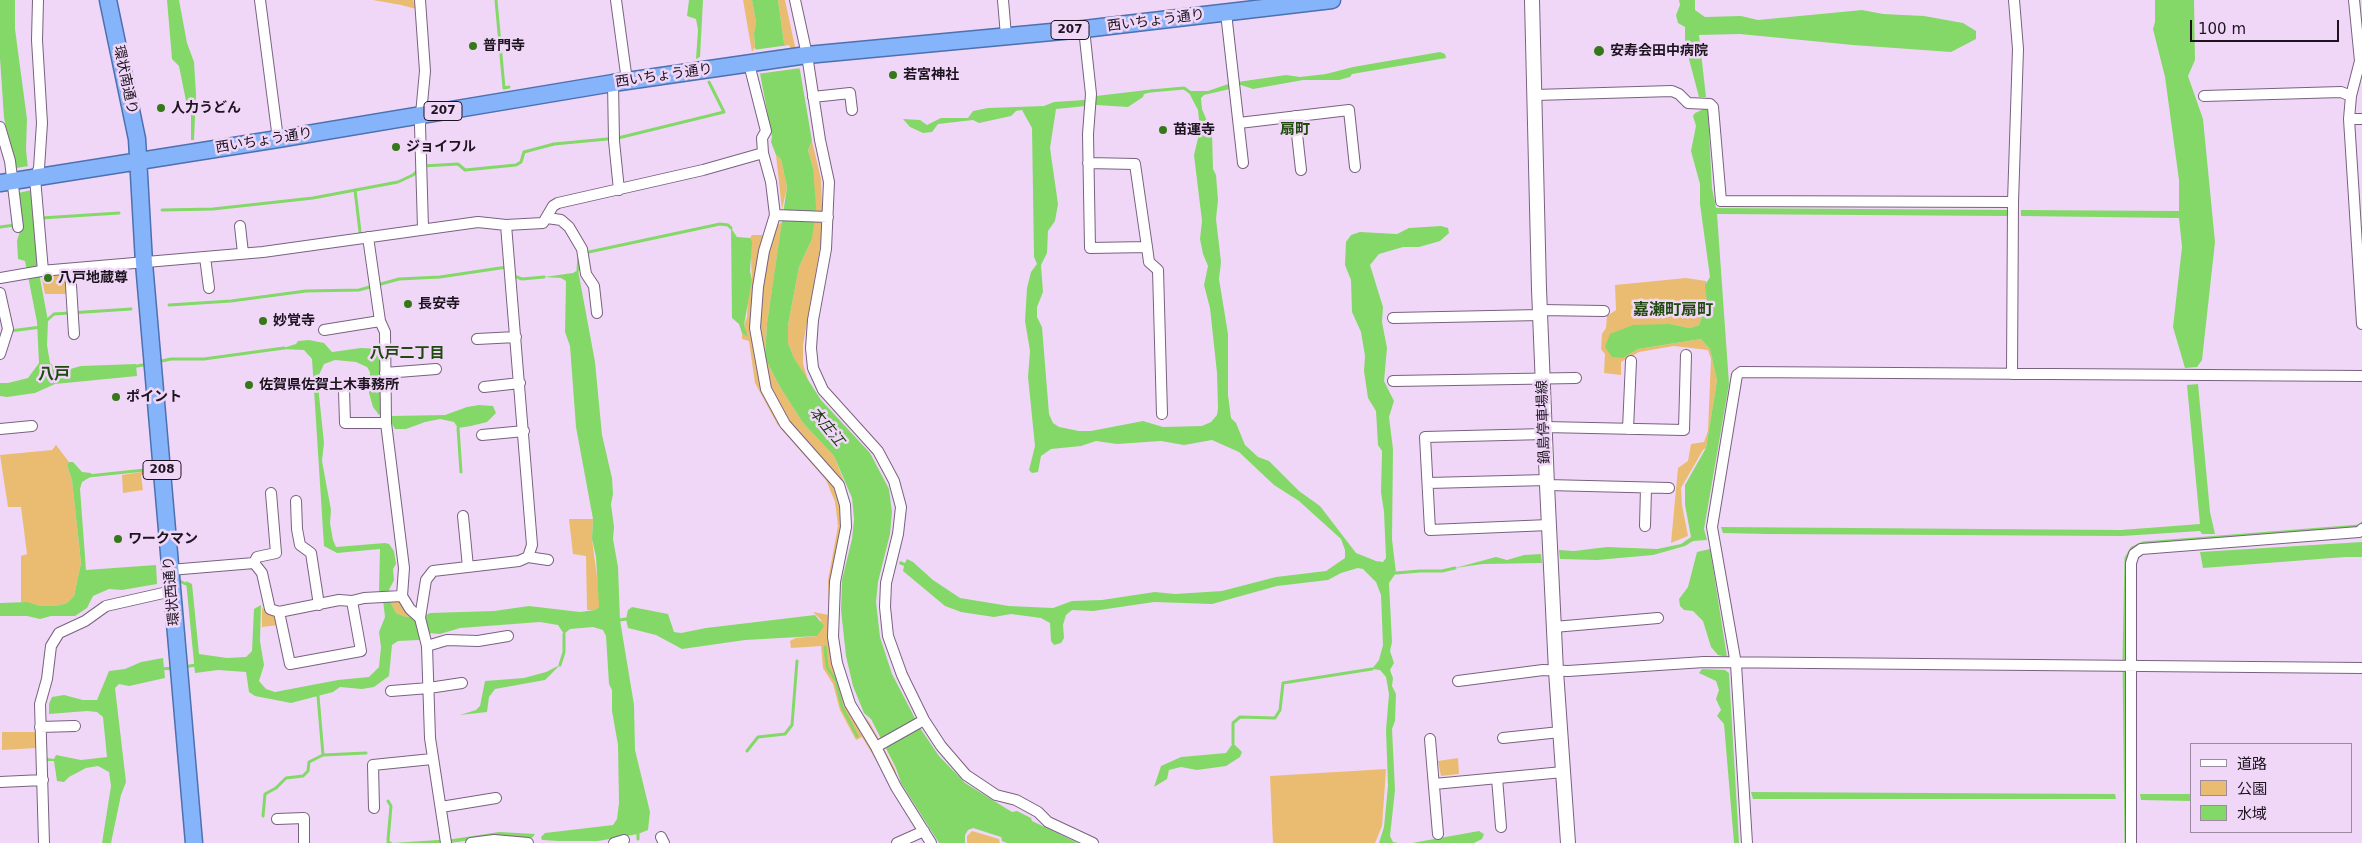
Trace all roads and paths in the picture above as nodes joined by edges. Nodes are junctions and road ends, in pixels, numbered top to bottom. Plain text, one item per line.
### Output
1 (38, 0) edge
2 (108, 0) edge
3 (260, 0) edge
4 (420, 0) edge
5 (616, 0) edge
6 (795, 0) edge
7 (1003, 0) edge
8 (1332, 0) edge
9 (1532, 0) edge
10 (2014, 0) edge
11 (2354, 0) edge
12 (1226, 13) junction
13 (1084, 29) junction
14 (1006, 36) junction
15 (807, 55) junction
16 (2361, 61) edge
17 (749, 64) junction
18 (620, 82) junction
19 (1534, 95) junction
20 (2204, 96) dead end
21 (2351, 96) junction
22 (813, 97) junction
23 (852, 110) dead end
24 (422, 114) junction
25 (1295, 116) junction
26 (2349, 119) junction
27 (2362, 119) edge
28 (1239, 123) junction
29 (0, 127) edge
30 (278, 140) junction
31 (763, 153) junction
32 (138, 160) junction
33 (1088, 163) junction
34 (1243, 163) dead end
35 (1355, 167) dead end
36 (1301, 170) dead end
37 (35, 178) junction
38 (6, 182) edge
39 (619, 190) junction
40 (2013, 202) junction
41 (775, 215) junction
42 (828, 217) junction
43 (547, 218) junction
44 (506, 225) junction
45 (240, 226) dead end
46 (18, 227) dead end
47 (423, 228) junction
48 (368, 237) junction
49 (1147, 247) junction
50 (243, 253) junction
51 (205, 257) junction
52 (144, 262) junction
53 (70, 269) junction
54 (42, 271) junction
55 (0, 278) edge
56 (209, 288) dead end
57 (0, 293) edge
58 (1604, 311) dead end
59 (1540, 312) junction
60 (597, 313) dead end
61 (1393, 318) dead end
62 (380, 321) junction
63 (2362, 324) edge
64 (324, 330) dead end
65 (74, 334) dead end
66 (516, 337) junction
67 (477, 339) dead end
68 (0, 354) edge
69 (1686, 355) dead end
70 (1632, 361) dead end
71 (436, 369) dead end
72 (385, 373) junction
73 (2012, 374) junction
74 (2362, 376) edge
75 (1542, 377) junction
76 (1576, 378) dead end
77 (1393, 381) dead end
78 (520, 384) junction
79 (484, 387) dead end
80 (344, 390) dead end
81 (1162, 414) dead end
82 (386, 424) junction
83 (32, 426) dead end
84 (0, 429) edge
85 (1628, 429) junction
86 (1545, 430) junction
87 (524, 432) junction
88 (482, 435) dead end
89 (1547, 482) junction
90 (1428, 483) junction
91 (1646, 488) junction
92 (1669, 488) dead end
93 (271, 493) dead end
94 (296, 502) dead end
95 (463, 516) dead end
96 (1548, 525) junction
97 (1645, 526) dead end
98 (2362, 529) edge
99 (528, 557) junction
100 (548, 560) dead end
101 (254, 563) junction
102 (468, 567) junction
103 (171, 579) junction
104 (402, 596) junction
105 (352, 601) junction
106 (319, 605) junction
107 (279, 612) junction
108 (1658, 618) dead end
109 (422, 625) junction
110 (1554, 627) junction
111 (508, 636) dead end
112 (427, 646) junction
113 (1736, 664) junction
114 (2126, 666) junction
115 (2362, 668) edge
116 (1556, 671) junction
117 (1458, 681) dead end
118 (462, 683) dead end
119 (429, 688) junction
120 (391, 690) dead end
121 (924, 720) junction
122 (75, 726) dead end
123 (40, 727) junction
124 (1560, 732) junction
125 (1503, 738) dead end
126 (1430, 739) dead end
127 (876, 747) junction
128 (432, 759) junction
129 (1563, 772) junction
130 (1497, 778) junction
131 (43, 780) junction
132 (0, 782) edge
133 (1434, 784) junction
134 (496, 798) dead end
135 (441, 807) junction
136 (374, 808) dead end
137 (277, 819) dead end
138 (1501, 827) dead end
139 (924, 831) junction
140 (1438, 834) dead end
141 (445, 839) edge
142 (44, 843) edge
143 (194, 843) edge
144 (304, 843) edge
145 (471, 843) edge
146 (528, 843) edge
147 (897, 843) edge
148 (931, 843) edge
149 (1093, 843) edge
150 (1568, 843) edge
151 (1747, 843) edge
152 (2131, 843) edge

1 - 37 street
2 - 32 highway, 環状南通り / 208
3 - 30 street
4 - 24 street
5 - 18 street
6 - 15 street
7 - 14 street
8 - 12 highway, 西いちょう通り / 207
9 - 19 main road, 鍋島停車場線
10 - 40 street
11 - 16 street
12 - 13 highway, 西いちょう通り / 207
12 - 28 street
13 - 14 highway, 西いちょう通り / 207
13 - 33 street
14 - 15 highway, 西いちょう通り / 207
15 - 17 highway, 西いちょう通り / 207
15 - 22 street
16 - 21 street
17 - 18 highway, 西いちょう通り / 207
17 - 31 street
18 - 24 highway, 西いちょう通り / 207
18 - 39 street
19 - 40 street
19 - 59 main road, 鍋島停車場線
20 - 21 street
21 - 26 street
22 - 23 street
22 - 42 street
24 - 30 highway, 西いちょう通り / 207
24 - 47 street
25 - 28 street
25 - 35 street
25 - 36 street
26 - 27 street
26 - 63 street
28 - 34 street
29 - 38 street
30 - 32 highway, 西いちょう通り / 207
31 - 39 street
31 - 41 street
32 - 37 highway, 西いちょう通り / 207
32 - 52 highway, 環状西通り / 208
33 - 49 street
33 - 49 street
37 - 38 highway, 西いちょう通り / 207
37 - 54 street
38 - 46 street
39 - 43 street
40 - 73 street
41 - 42 street
41 - 127 street
42 - 121 street
43 - 44 street
43 - 60 street
44 - 47 street
44 - 66 street
45 - 50 street
47 - 48 street
48 - 50 street
48 - 62 street
49 - 81 street
50 - 51 street
51 - 52 street
51 - 56 street
52 - 53 street
52 - 103 highway, 環状西通り / 208
53 - 54 street
53 - 65 street
54 - 55 street
57 - 68 street
58 - 59 street
59 - 61 street
59 - 75 main road, 鍋島停車場線
62 - 64 street
62 - 72 street
66 - 67 street
66 - 78 street
69 - 85 street
70 - 85 street
71 - 72 street
72 - 82 street
73 - 74 street
73 - 113 street
75 - 76 street
75 - 77 street
75 - 86 main road, 鍋島停車場線
78 - 79 street
78 - 87 street
80 - 82 street
82 - 104 street
83 - 84 street
85 - 86 street
86 - 89 main road, 鍋島停車場線
86 - 90 street
87 - 88 street
87 - 99 street
89 - 90 street
89 - 91 street
89 - 96 main road, 鍋島停車場線
90 - 96 street
91 - 92 street
91 - 97 street
93 - 101 street
94 - 106 street
95 - 102 street
96 - 110 main road, 鍋島停車場線
98 - 114 street
99 - 100 street
99 - 102 street
101 - 103 street
101 - 107 street
102 - 109 street
103 - 123 street
103 - 143 highway, 環状西通り / 208
104 - 105 street
104 - 109 street
105 - 106 street
105 - 107 street
106 - 107 street
108 - 110 street
109 - 112 street
110 - 116 main road, 鍋島停車場線
111 - 112 street
112 - 119 street
113 - 114 street
113 - 116 street
113 - 151 street
114 - 115 street
114 - 152 street
116 - 117 street
116 - 124 main road, 鍋島停車場線
118 - 119 street
119 - 120 street
119 - 128 street
121 - 127 street
121 - 149 street
122 - 123 street
123 - 131 street
124 - 125 street
124 - 129 main road, 鍋島停車場線
126 - 133 street
127 - 139 street
128 - 135 street
128 - 136 street
129 - 130 street
129 - 150 main road, 鍋島停車場線
130 - 133 street
130 - 138 street
131 - 132 street
131 - 142 street
133 - 140 street
134 - 135 street
135 - 141 street
137 - 144 street
139 - 147 street
139 - 148 street
145 - 146 street

